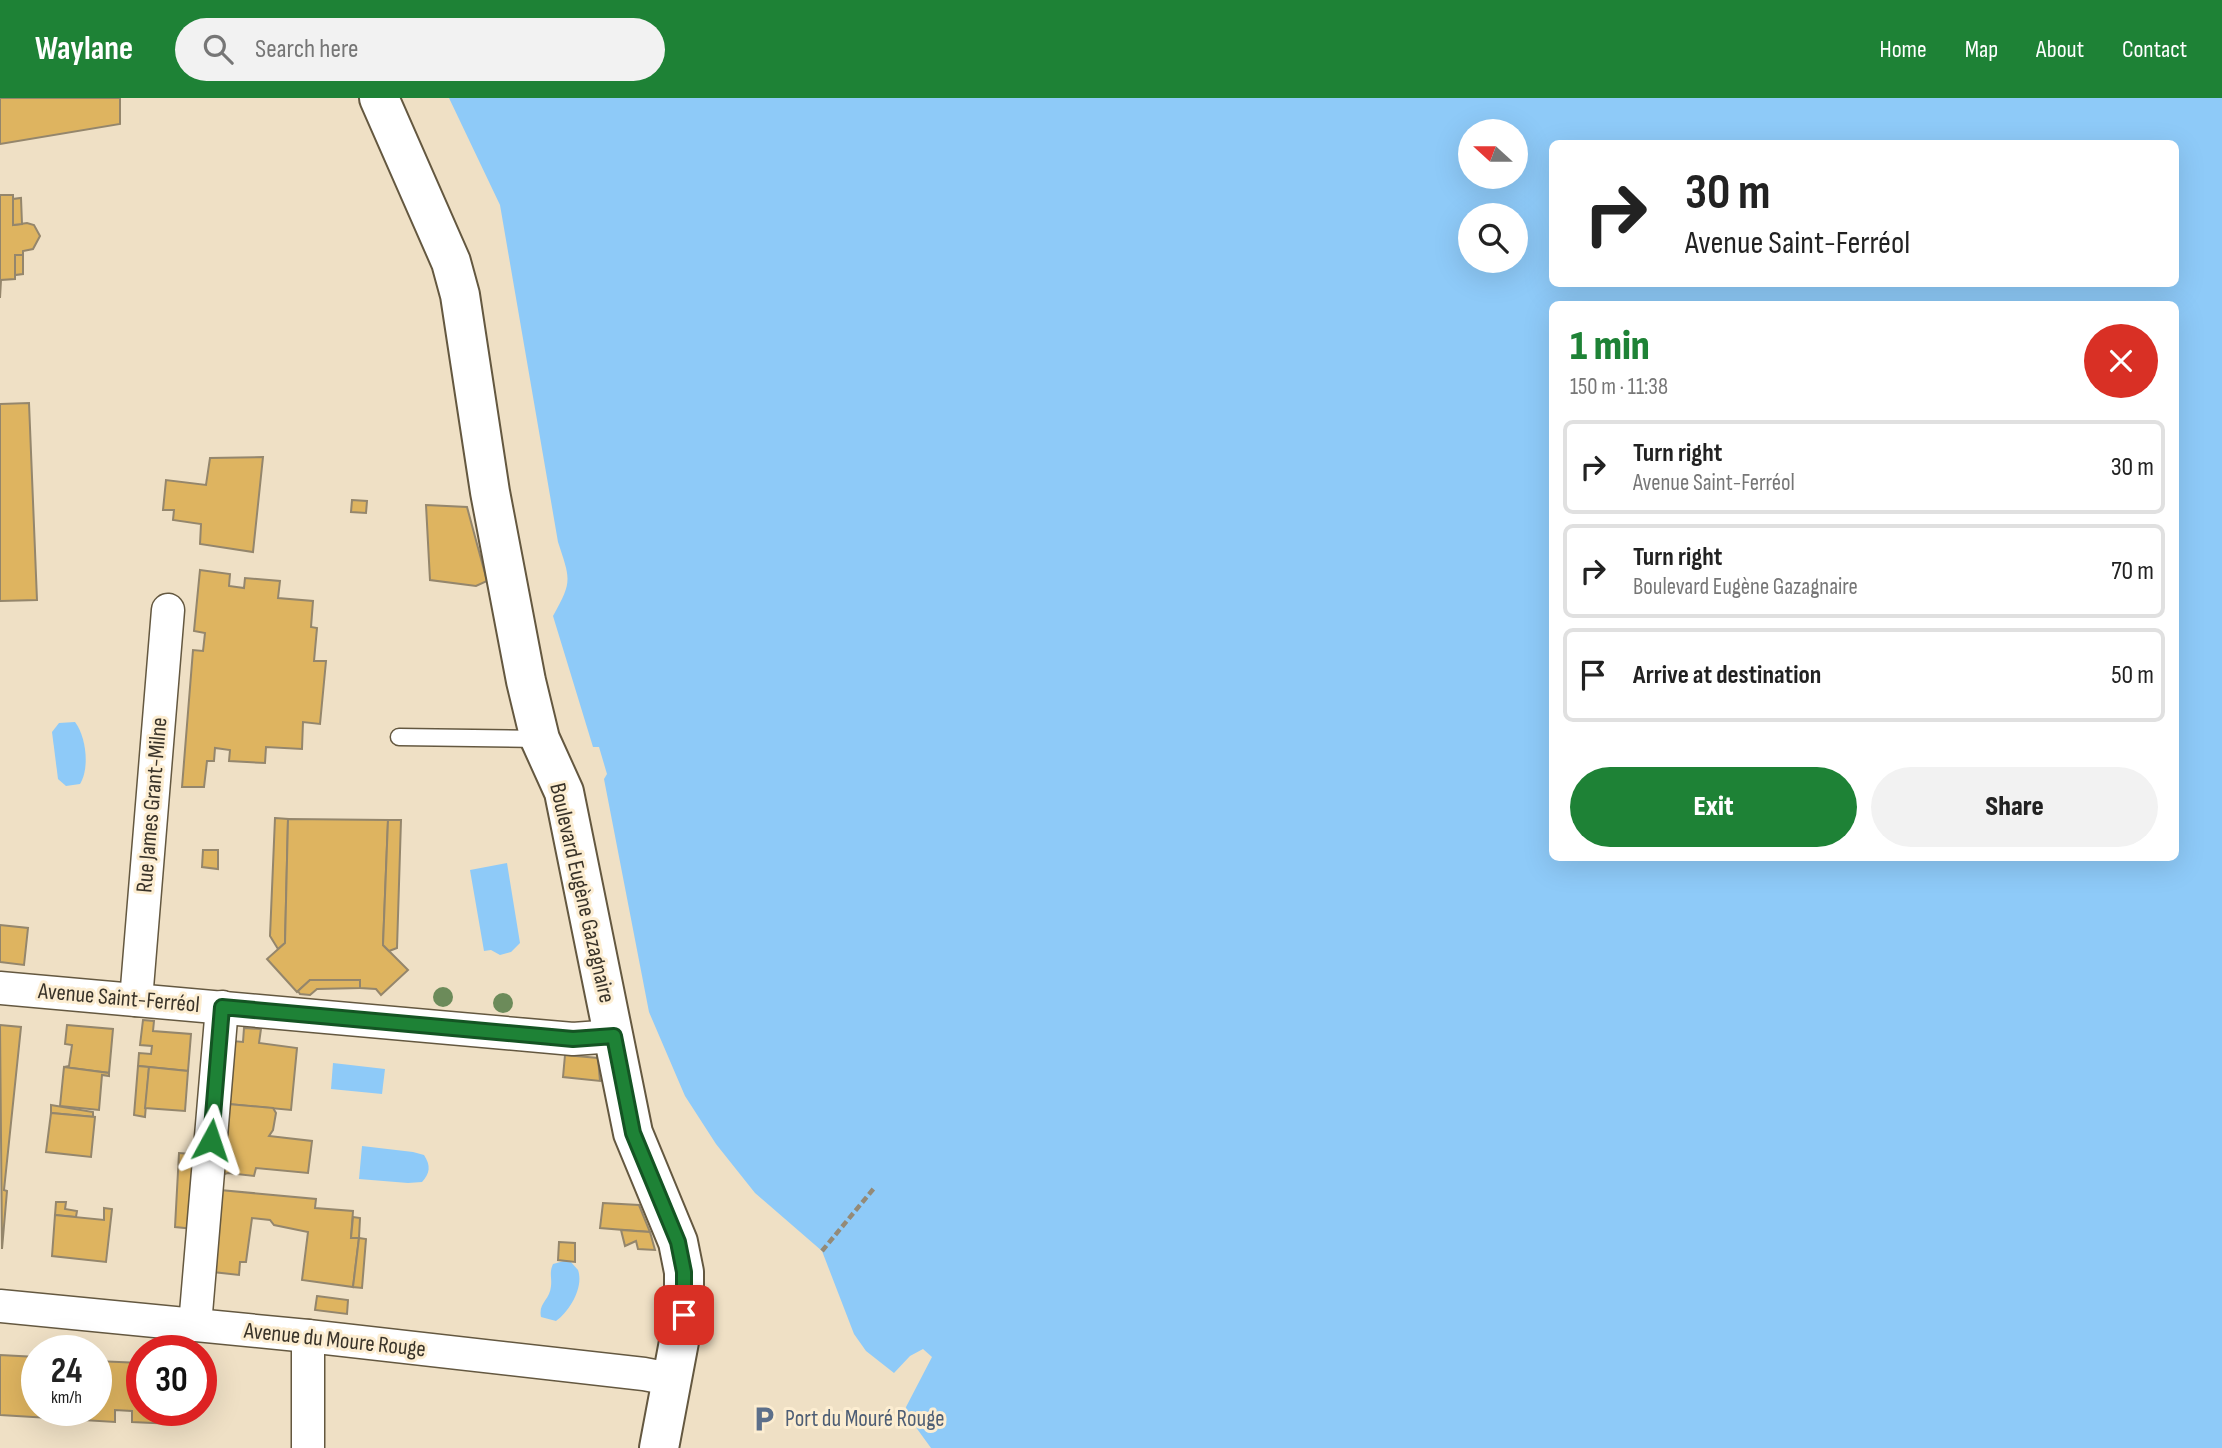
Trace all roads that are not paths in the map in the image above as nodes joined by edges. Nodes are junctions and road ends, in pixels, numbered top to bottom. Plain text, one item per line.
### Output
1 (379, 98) edge
2 (168, 610) dead end
3 (400, 737) dead end
4 (540, 739) junction
5 (0, 988) edge
6 (136, 1000) junction
7 (222, 1007) junction
8 (614, 1036) junction
9 (0, 1306) edge
10 (195, 1325) junction
11 (308, 1336) junction
12 (670, 1379) junction
13 (308, 1448) edge
14 (659, 1448) edge

1 - 4 street, Boulevard Eugène Gazagnaire
2 - 6 street, Rue James Grant-Milne
3 - 4 lane
4 - 8 street, Boulevard Eugène Gazagnaire
5 - 6 street, Avenue Saint-Ferréol
6 - 7 street, Avenue Saint-Ferréol
7 - 8 street, Avenue Saint-Ferréol
7 - 10 street
8 - 12 street, Boulevard Eugène Gazagnaire
9 - 10 street, Avenue du Moure Rouge
10 - 11 street, Avenue du Moure Rouge
11 - 12 street, Avenue du Moure Rouge
11 - 13 street
12 - 14 street, Boulevard Eugène Gazagnaire

